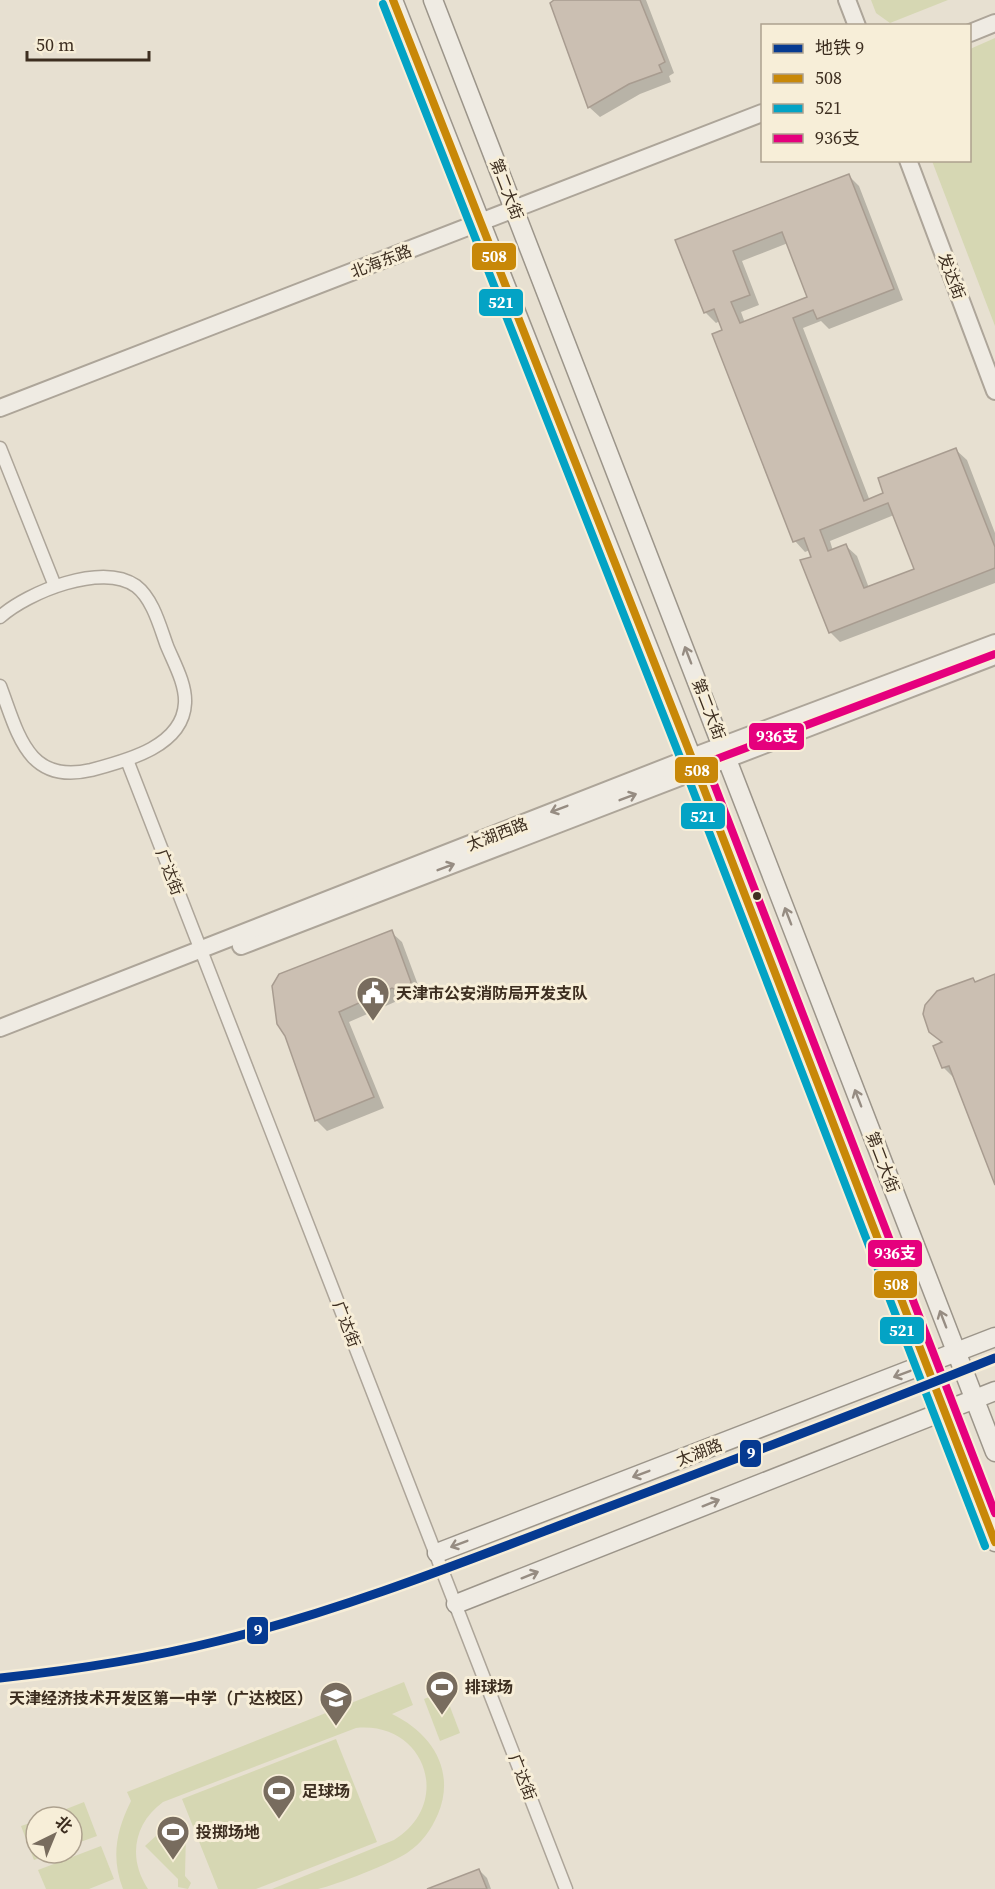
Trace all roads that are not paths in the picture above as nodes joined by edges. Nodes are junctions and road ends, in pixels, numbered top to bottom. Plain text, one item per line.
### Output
1 (393, 0) edge
2 (433, 0) edge
3 (847, 0) edge
4 (995, 23) edge
5 (856, 24) edge
6 (971, 32) edge
7 (761, 113) edge
8 (909, 162) edge
9 (515, 209) junction
10 (481, 222) junction
11 (995, 391) edge
12 (0, 408) edge
13 (0, 448) edge
14 (55, 586) junction
15 (0, 616) edge
16 (995, 643) edge
17 (995, 656) edge
18 (0, 686) edge
19 (726, 752) junction
20 (127, 760) junction
21 (694, 764) junction
22 (202, 955) junction
23 (0, 1028) edge
24 (0, 1040) edge
25 (995, 1337) edge
26 (956, 1352) junction
27 (926, 1365) junction
28 (995, 1391) edge
29 (974, 1399) junction
30 (945, 1411) junction
31 (995, 1452) edge
32 (995, 1542) edge
33 (437, 1553) junction
34 (456, 1604) junction
35 (566, 1889) edge

1 - 10 main road, 第二大街
2 - 9 main road, 第二大街
3 - 5 street
4 - 6 street
7 - 9 street, 北海东路
8 - 11 street, 发达街
9 - 10 street, 北海东路
19 -> 9 main road, 第二大街
10 - 12 street, 北海东路
10 - 21 main road, 第二大街
13 - 14 street
14 - 15 street
14 - 20 street
16 - 19 street, 太湖西路
17 - 19 street, 太湖西路
18 - 20 street
19 - 21 street, 太湖西路
26 -> 19 main road, 第二大街
20 - 22 street, 广达街
21 - 22 street, 太湖西路
21 - 27 main road, 第二大街
22 - 23 street, 太湖西路
22 - 24 street, 太湖西路
22 - 33 street, 广达街
25 - 26 main road, 太湖路
26 - 27 main road, 太湖路
26 - 29 main road, 第二大街
27 - 30 main road, 第二大街
27 -> 33 main road, 太湖路
28 - 29 main road
29 - 30 main road
29 - 31 main road, 第二大街
30 - 32 main road, 第二大街
34 -> 30 main road
33 - 34 street, 广达街
34 - 35 street, 广达街

